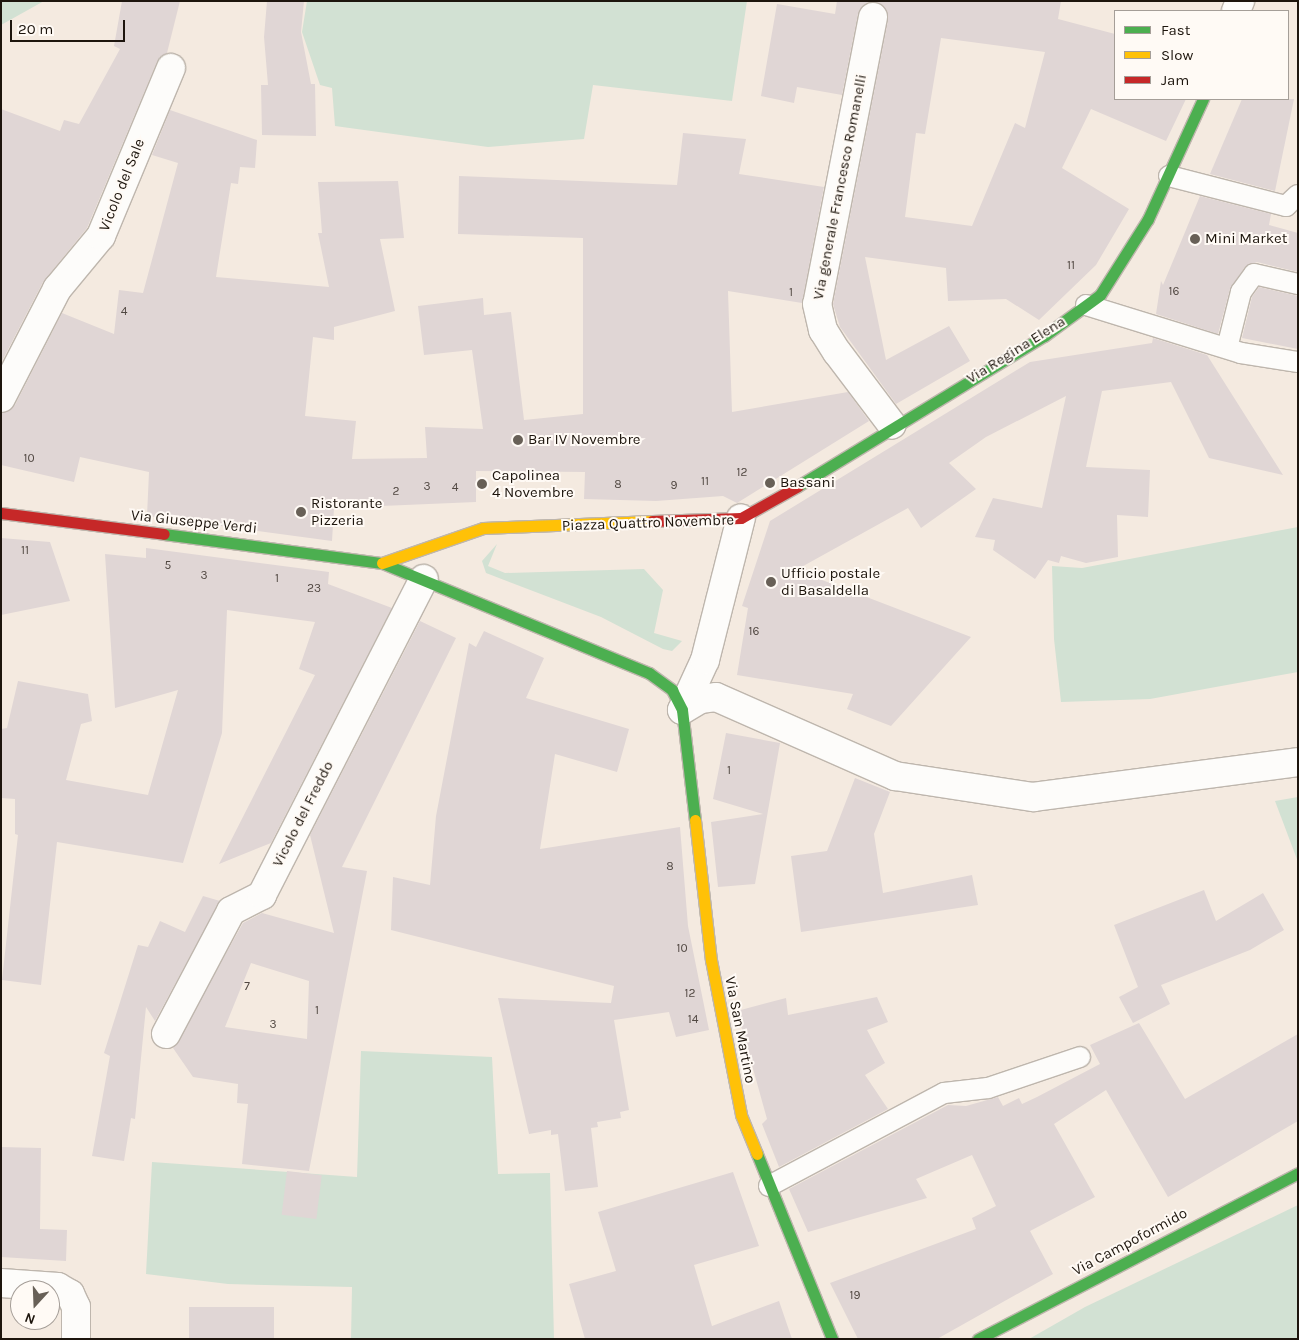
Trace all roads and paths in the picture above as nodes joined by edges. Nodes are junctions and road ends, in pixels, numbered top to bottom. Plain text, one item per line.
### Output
1 (873, 17) dead end
2 (171, 68) dead end
3 (1203, 100) edge
4 (1169, 176) junction
5 (1298, 195) edge
6 (1298, 284) edge
7 (1086, 305) junction
8 (1227, 348) junction
9 (1298, 362) edge
10 (1, 398) edge
11 (892, 425) junction
12 (1, 513) edge
13 (740, 518) junction
14 (382, 563) junction
15 (424, 579) junction
16 (682, 710) junction
17 (1298, 762) edge
18 (166, 1034) dead end
19 (1080, 1057) dead end
20 (1298, 1173) edge
21 (769, 1186) junction
22 (1, 1283) edge
23 (76, 1339) edge
24 (832, 1339) edge
25 (978, 1339) edge

1 - 11 street, Via generale Francesco Romanelli
2 - 10 street, Vicolo del Sale
3 - 4 main road, Via Regina Elena
4 - 5 lane
4 - 7 main road, Via Regina Elena
6 - 8 lane
7 - 8 lane
7 - 11 main road, Via Regina Elena
8 - 9 lane
11 - 13 main road, Via Regina Elena
12 - 14 main road, Via Giuseppe Verdi
13 - 14 main road, Piazza Quattro Novembre
13 - 16 street, Piazza Quattro Novembre
14 - 15 main road
15 - 16 main road
15 - 18 street, Vicolo del Freddo
16 - 17 street
16 - 21 main road, Via San Martino
19 - 21 lane
20 - 25 main road, Via Campoformido
21 - 24 main road, Via San Martino
22 - 23 street

